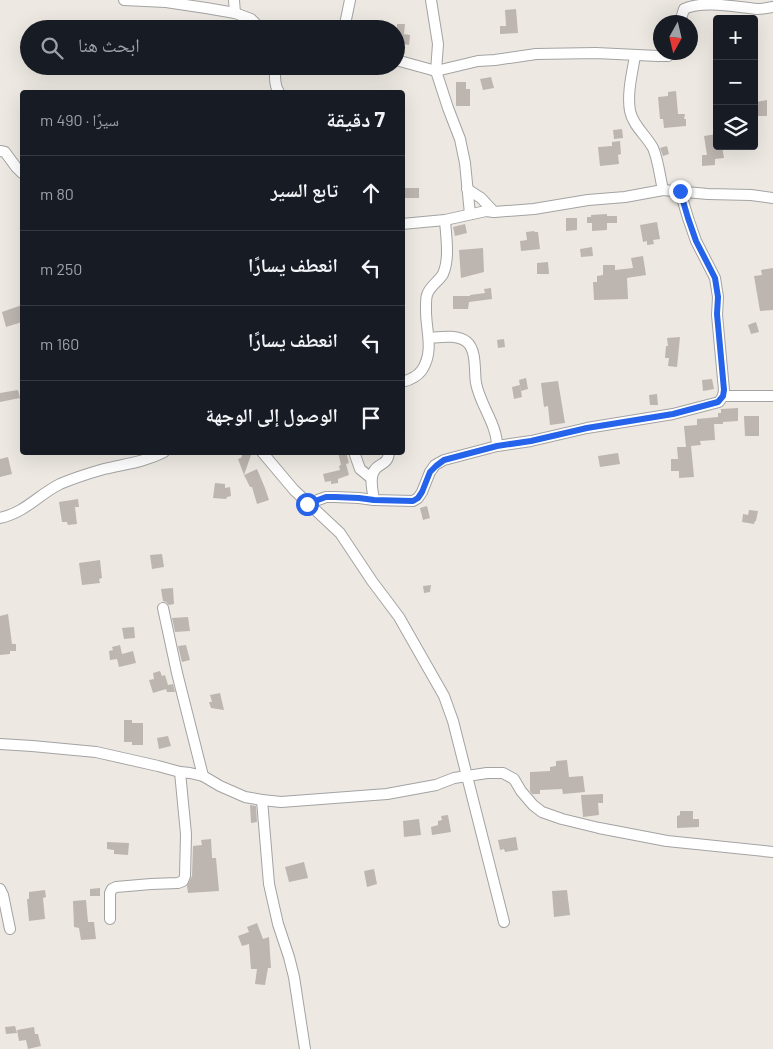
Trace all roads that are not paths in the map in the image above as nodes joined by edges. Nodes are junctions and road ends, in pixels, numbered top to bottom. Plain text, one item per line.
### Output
1 (124, 0) edge
2 (234, 0) edge
3 (350, 0) edge
4 (431, 0) edge
5 (773, 7) edge
6 (235, 14) junction
7 (682, 15) edge
8 (251, 20) edge
9 (346, 20) edge
10 (635, 56) junction
11 (653, 56) edge
12 (405, 62) edge
13 (436, 71) junction
14 (275, 75) edge
15 (278, 90) edge
16 (0, 151) edge
17 (20, 171) edge
18 (466, 189) junction
19 (663, 190) junction
20 (680, 191) junction
21 (773, 198) edge
22 (494, 212) junction
23 (470, 214) junction
24 (445, 220) junction
25 (405, 224) edge
26 (429, 338) junction
27 (405, 381) edge
28 (723, 396) junction
29 (773, 396) edge
30 (497, 446) junction
31 (157, 455) edge
32 (265, 455) edge
33 (355, 455) edge
34 (389, 455) edge
35 (371, 478) junction
36 (374, 500) junction
37 (307, 504) junction
38 (0, 518) edge
39 (163, 608) dead end
40 (0, 744) edge
41 (180, 772) junction
42 (203, 776) junction
43 (467, 777) junction
44 (262, 800) junction
45 (773, 852) edge
46 (0, 889) edge
47 (110, 919) dead end
48 (504, 922) dead end
49 (10, 929) dead end
50 (305, 1049) edge

1 - 6 street
2 - 6 street
3 - 9 street
4 - 13 street
5 - 7 street
6 - 8 street
10 - 11 street
10 - 13 street
10 - 19 street
12 - 13 street
13 - 18 street
14 - 15 street
16 - 17 street
18 - 22 street
18 - 23 street
19 - 20 street
19 - 22 street
20 - 21 street
20 - 28 street
22 - 23 street
23 - 24 street
24 - 25 street
24 - 26 street
26 - 27 street
26 - 30 street
28 - 29 street
28 - 30 street
30 - 36 street
31 - 38 street
32 - 37 street
33 - 35 street
34 - 35 street
35 - 36 street
36 - 37 street
37 - 43 street
39 - 42 street
40 - 41 street
41 - 42 street
41 - 47 street
42 - 44 street
43 - 44 street
43 - 45 street
43 - 48 street
44 - 50 street
46 - 49 street

